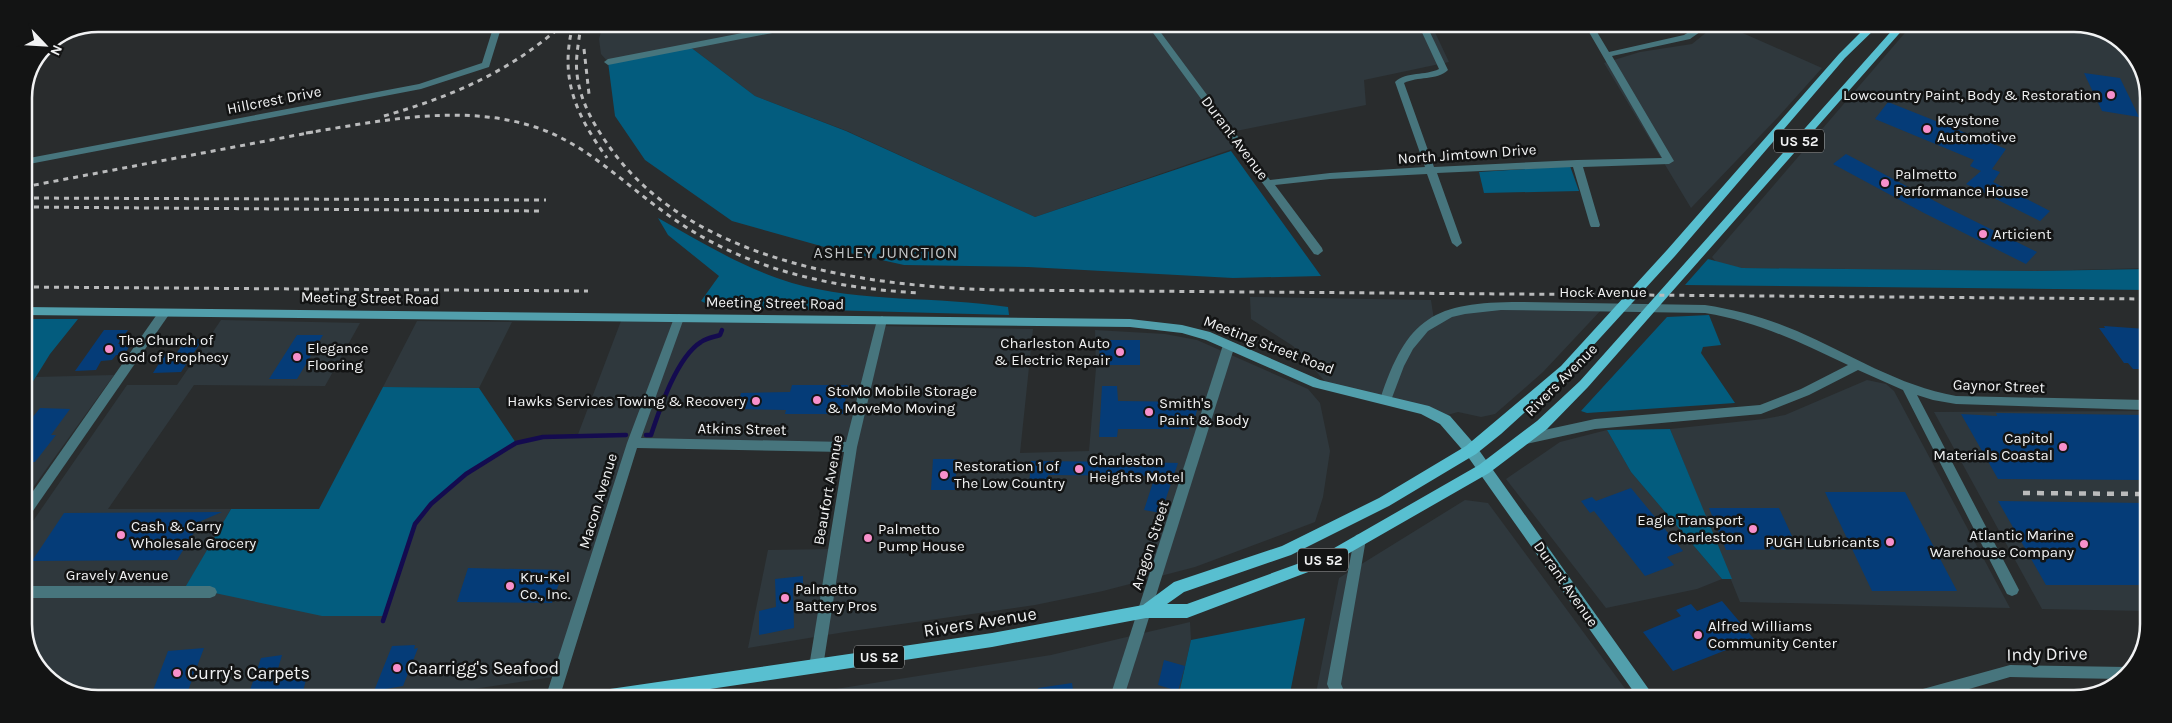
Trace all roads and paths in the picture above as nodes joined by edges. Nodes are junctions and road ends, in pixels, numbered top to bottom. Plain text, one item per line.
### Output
1 (496, 32) edge
2 (762, 32) edge
3 (1156, 32) edge
4 (1426, 32) edge
5 (1593, 32) edge
6 (1696, 32) edge
7 (1867, 32) edge
8 (1896, 32) edge
9 (1606, 55) junction
10 (608, 62) dead end
11 (32, 160) edge
12 (1577, 163) junction
13 (1433, 171) junction
14 (1268, 183) junction
15 (1595, 225) dead end
16 (1458, 243) dead end
17 (1318, 251) dead end
18 (32, 312) edge
19 (164, 313) junction
20 (679, 318) junction
21 (882, 320) junction
22 (1229, 345) junction
23 (1858, 365) junction
24 (1907, 387) junction
25 (1386, 400) junction
26 (2140, 405) edge
27 (1526, 439) junction
28 (633, 443) junction
29 (851, 447) junction
30 (1471, 450) junction
31 (1484, 469) junction
32 (33, 501) edge
33 (1360, 539) junction
34 (2012, 590) dead end
35 (33, 592) edge
36 (210, 592) dead end
37 (1146, 611) junction
38 (816, 667) junction
39 (2119, 672) edge
40 (555, 690) edge
41 (653, 690) edge
42 (1119, 690) edge
43 (1336, 690) edge
44 (1641, 690) edge
45 (1947, 690) edge

1 - 11 street, Hillcrest Drive
2 - 10 street
3 - 14 street, Durant Avenue
4 - 13 street
5 - 9 street
6 - 9 street
7 - 30 main road, Rivers Avenue / US 52
8 - 27 main road, Rivers Avenue / US 52
9 - 12 street, North Jimtown Drive
12 - 13 street, North Jimtown Drive
12 - 15 street
13 - 14 street, North Jimtown Drive
13 - 16 street
14 - 17 street, Durant Avenue
18 - 19 street, Meeting Street Road
19 - 20 street, Meeting Street Road
19 - 32 street
20 - 21 street, Meeting Street Road
20 - 28 street, Macon Avenue
21 - 22 street, Meeting Street Road
21 - 29 street, Beaufort Avenue
22 - 25 street, Meeting Street Road
22 - 37 street, Aragon Street
23 - 24 street, Gaynor Street
23 - 25 street, Hock Avenue
23 - 27 street
24 - 26 street, Gaynor Street
24 - 34 street
25 - 30 street, Meeting Street Road
27 - 31 main road, Rivers Avenue / US 52
28 - 29 street, Atkins Street
28 - 40 street, Macon Avenue
29 - 38 street, Beaufort Avenue
30 - 31 street, Meeting Street Road
30 - 37 main road, Rivers Avenue / US 52
31 - 33 main road, Rivers Avenue / US 52
31 - 44 street, Durant Avenue
33 - 37 main road, Rivers Avenue / US 52
33 - 43 street
35 - 36 street, Gravely Avenue
37 - 38 main road, Rivers Avenue / US 52
37 - 42 street, Aragon Street
38 - 41 main road, Rivers Avenue / US 52
39 - 45 street, Indy Drive

